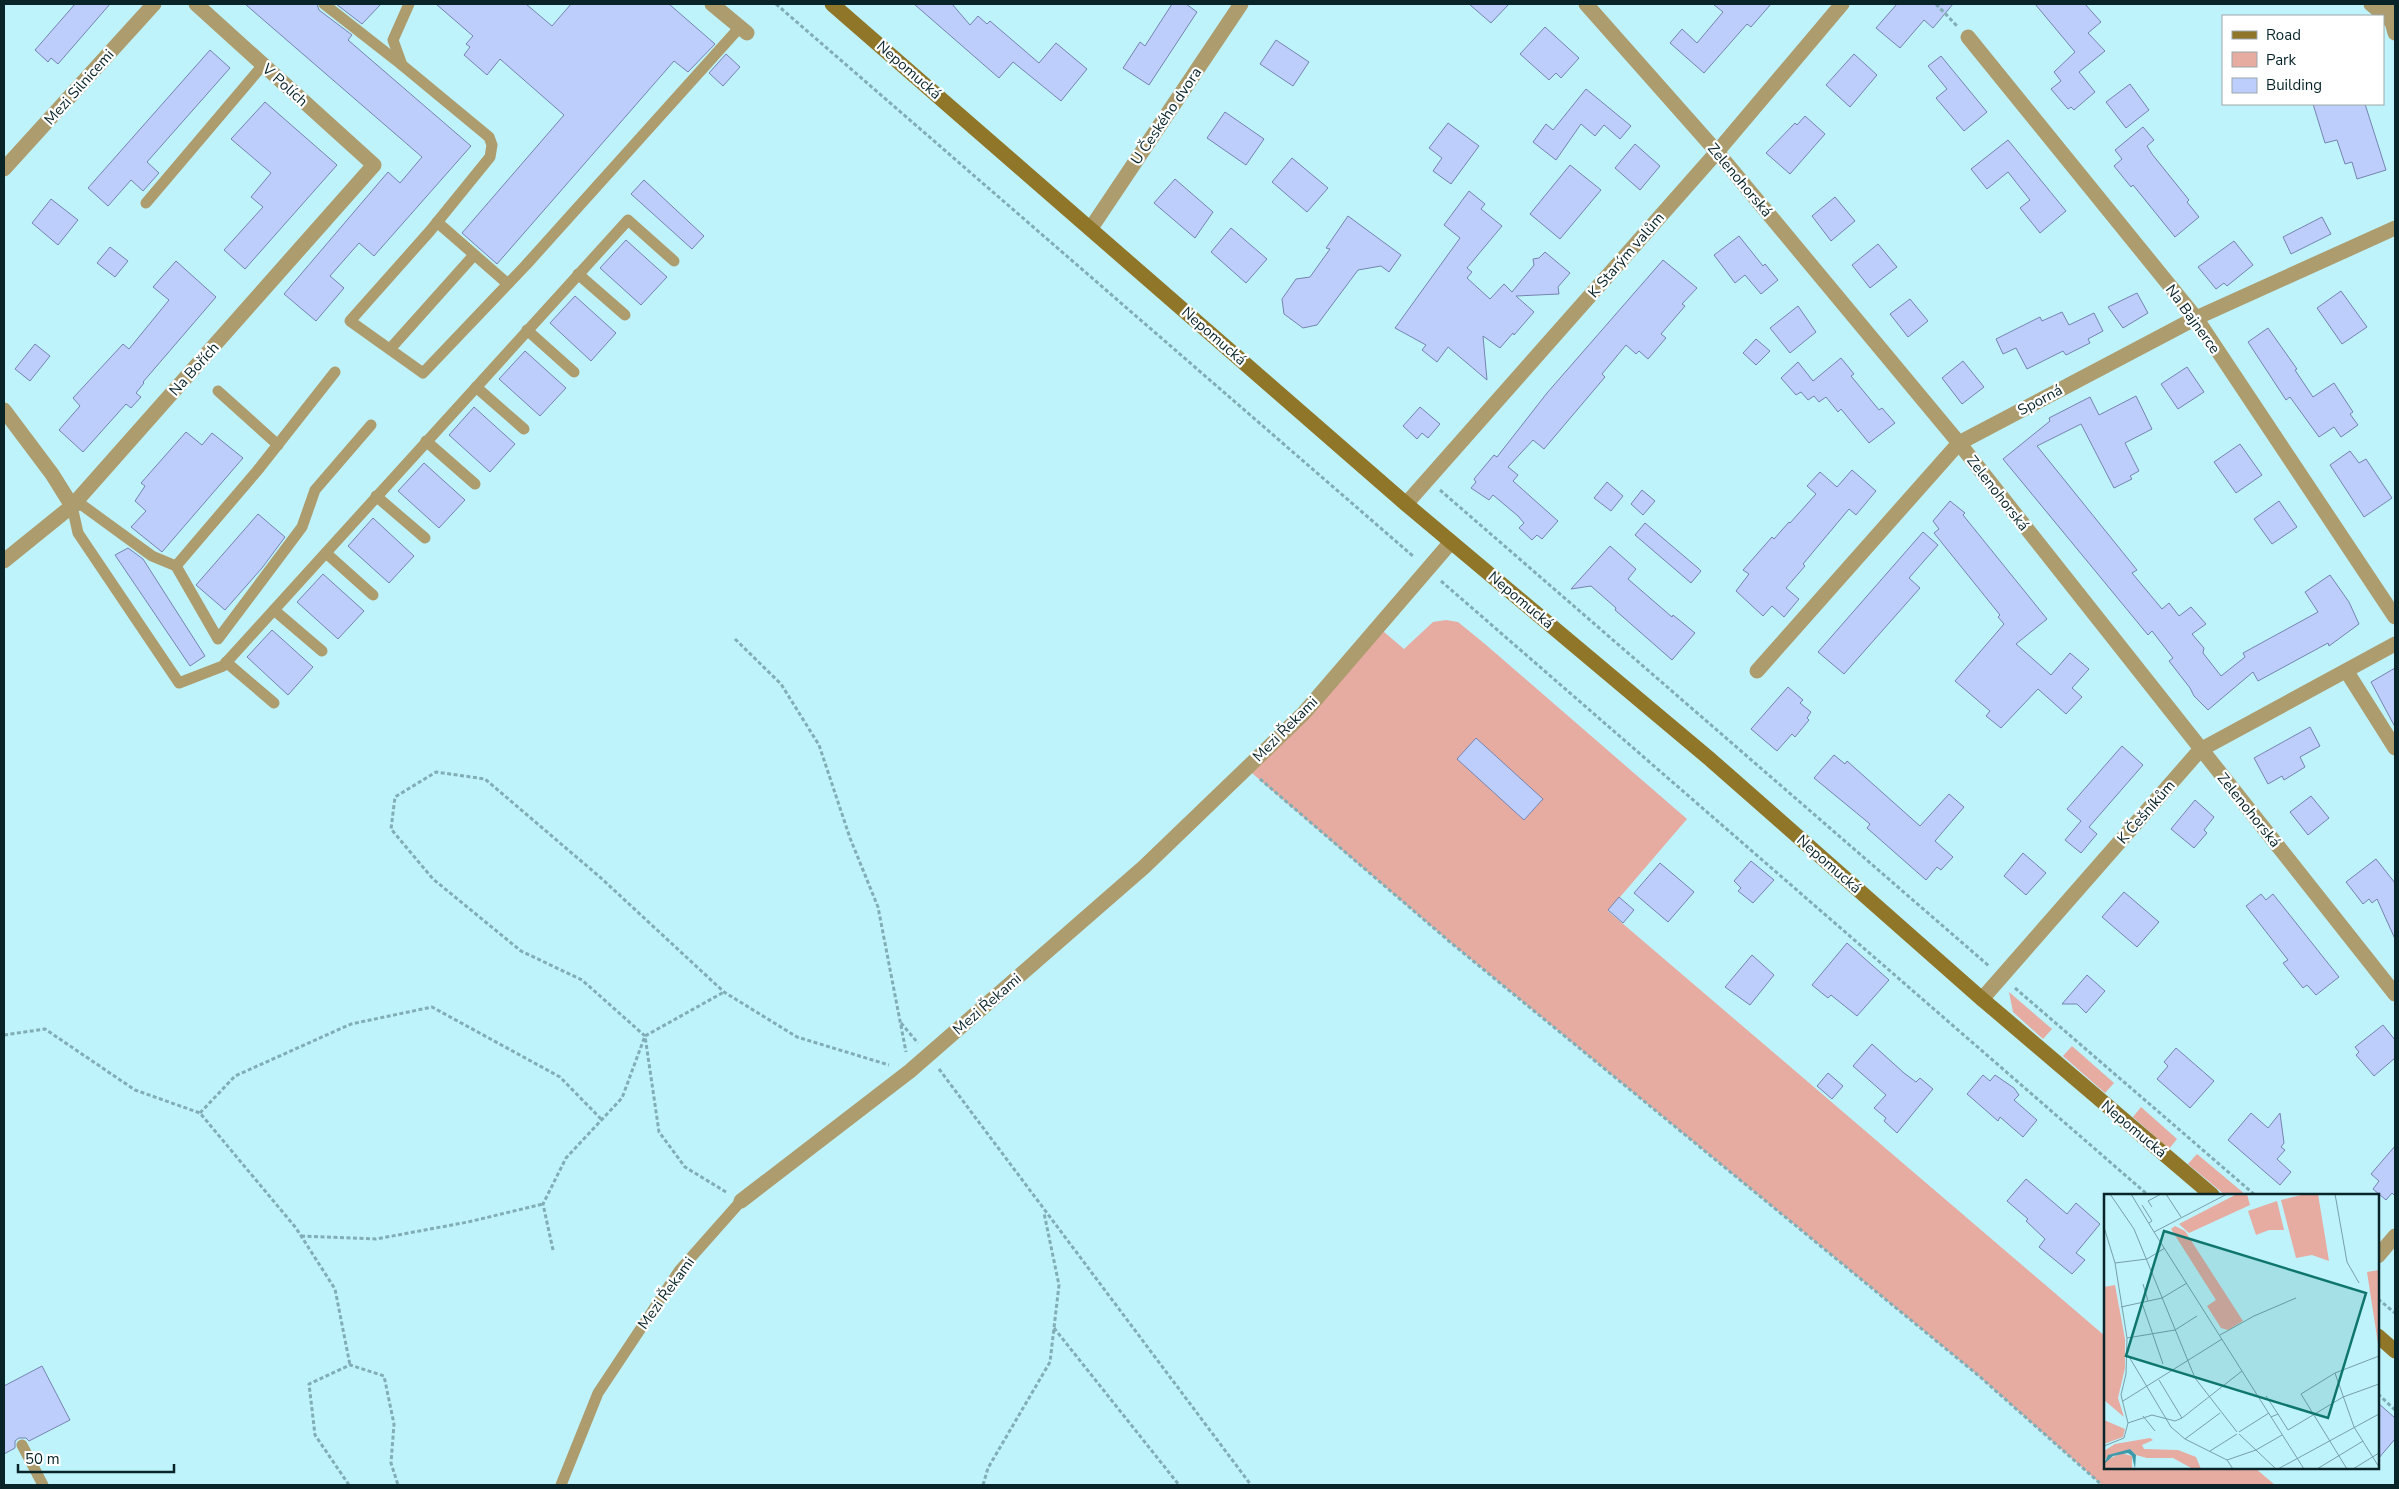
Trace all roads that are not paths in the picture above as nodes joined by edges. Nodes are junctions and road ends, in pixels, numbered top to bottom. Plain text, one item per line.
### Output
1 (154, 4) edge
2 (196, 4) edge
3 (324, 4) edge
4 (409, 4) edge
5 (712, 4) edge
6 (832, 4) edge
7 (1241, 4) edge
8 (1586, 4) edge
9 (1842, 4) edge
10 (2371, 4) edge
11 (2386, 4) edge
12 (2382, 15) edge
13 (2384, 18) edge
14 (2393, 27) edge
15 (744, 30) joint
16 (1968, 37) road end
17 (263, 65) junction
18 (402, 65) junction
19 (1717, 152) junction
20 (374, 166) joint
21 (4, 169) edge
22 (146, 203) dead end
23 (437, 222) junction
24 (1091, 228) junction
25 (2395, 228) edge
26 (474, 255) junction
27 (674, 261) dead end
28 (578, 274) junction
29 (508, 284) junction
30 (625, 316) dead end
31 (2196, 318) junction
32 (528, 330) junction
33 (390, 349) junction
34 (335, 372) dead end
35 (574, 372) dead end
36 (476, 387) junction
37 (218, 391) dead end
38 (4, 410) edge
39 (371, 425) dead end
40 (524, 429) dead end
41 (426, 442) junction
42 (1959, 443) junction
43 (278, 445) junction
44 (475, 484) dead end
45 (376, 496) junction
46 (1406, 504) junction
47 (72, 506) junction
48 (426, 538) dead end
49 (1451, 542) junction
50 (326, 553) junction
51 (4, 561) edge
52 (176, 566) junction
53 (373, 595) dead end
54 (274, 610) junction
55 (2395, 617) edge
56 (2395, 644) edge
57 (322, 651) dead end
58 (226, 662) junction
59 (1757, 671) dead end
60 (2347, 672) junction
61 (274, 703) dead end
62 (2395, 748) edge
63 (2200, 750) junction
64 (2395, 994) edge
65 (1982, 999) junction
66 (2211, 1194) edge
67 (741, 1201) joint
68 (2395, 1236) edge
69 (2379, 1255) edge
70 (2379, 1337) edge
71 (2395, 1351) edge
72 (22, 1445) dead end
73 (43, 1485) edge
74 (561, 1485) edge

1 - 21 street, Mezi Silnicemi
2 - 17 street, V Polích
3 - 18 lane
4 - 18 lane
5 - 15 street
6 - 24 street, Nepomucká
7 - 24 street, U Českého dvora
8 - 19 street, Zelenohorská
9 - 19 street, K Starým valům
10 - 12 street
11 - 14 street
13 - 14 street
15 - 29 lane
16 - 31 street, Na Bajnerce
17 - 20 street, V Polích
17 - 22 lane
18 - 23 lane
19 - 42 street, Zelenohorská
19 - 46 street, K Starým valům
20 - 47 street, Na Bořích
23 - 26 lane
23 - 33 lane
24 - 46 street, Nepomucká
25 - 31 street, Sporná
26 - 29 lane
26 - 33 lane
27 - 28 lane
28 - 30 lane
28 - 32 lane
29 - 33 lane
31 - 42 street, Sporná
31 - 55 street, Na Bajnerce
32 - 35 lane
32 - 36 lane
34 - 43 lane
36 - 40 lane
36 - 41 lane
37 - 43 lane
38 - 47 street
39 - 52 lane
41 - 44 lane
41 - 45 lane
42 - 59 street, Sporná
42 - 63 street, Zelenohorská
43 - 52 lane
45 - 48 lane
45 - 50 lane
46 - 49 street, Nepomucká
47 - 51 street, Na Bořích
47 - 52 lane
47 - 58 lane
49 - 65 street, Nepomucká
49 - 67 street, Mezi Řekami
50 - 53 lane
50 - 54 lane
54 - 57 lane
54 - 58 lane
56 - 60 street, K Češníkům
58 - 61 lane
60 - 62 street
60 - 63 street, K Češníkům
63 - 64 street, Zelenohorská
63 - 65 street, K Češníkům
65 - 66 street, Nepomucká
67 - 74 lane, Mezi Řekami
68 - 69 street
70 - 71 street
72 - 73 lane

